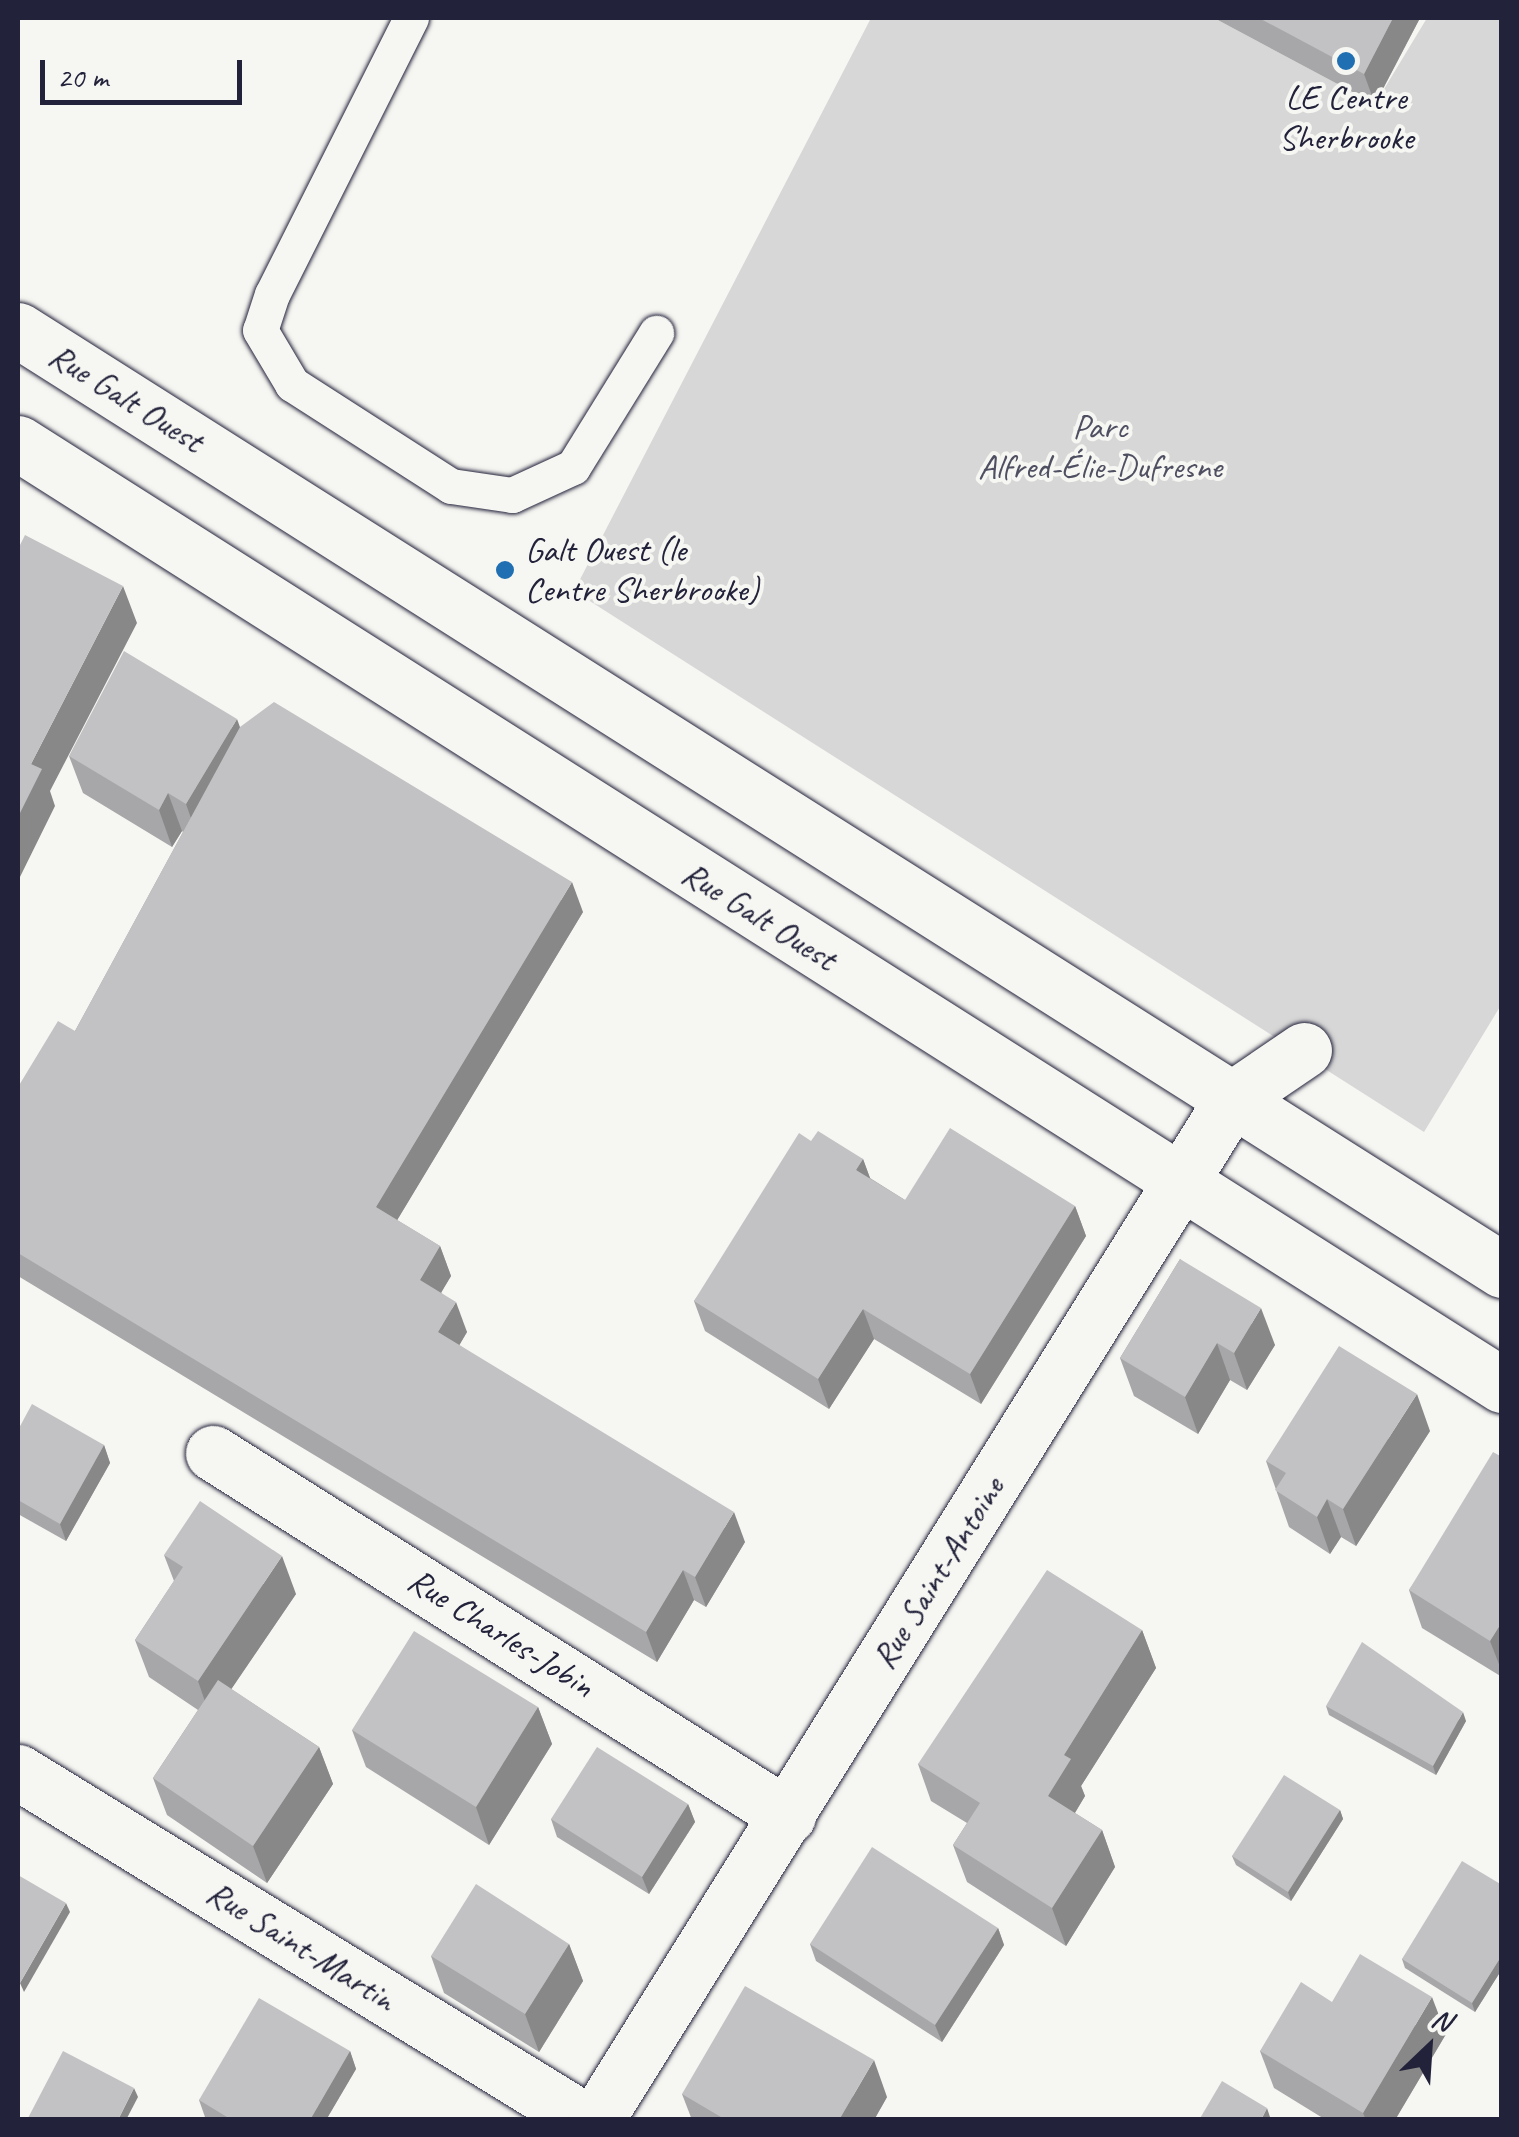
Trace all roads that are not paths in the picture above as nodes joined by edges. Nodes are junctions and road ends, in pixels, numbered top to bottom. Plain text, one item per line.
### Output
1 (411, 18) edge
2 (18, 330) edge
3 (656, 333) dead end
4 (18, 443) edge
5 (1304, 1050) dead end
6 (1232, 1099) junction
7 (1180, 1182) junction
8 (1502, 1270) edge
9 (1502, 1386) edge
10 (212, 1452) dead end
11 (18, 1772) edge
12 (788, 1816) junction
13 (584, 2120) edge
14 (596, 2120) edge

1 - 3 lane
2 - 6 main road, Rue Galt Ouest
4 - 7 main road, Rue Galt Ouest
5 - 6 main road, Rue Saint-Antoine
6 - 7 main road, Rue Saint-Antoine
6 - 8 main road, Rue Galt Ouest
7 - 9 main road, Rue Galt Ouest
7 - 12 main road, Rue Saint-Antoine
10 - 12 main road, Rue Charles-Jobin
11 - 13 main road, Rue Saint-Martin
12 - 14 main road, Rue Saint-Antoine

